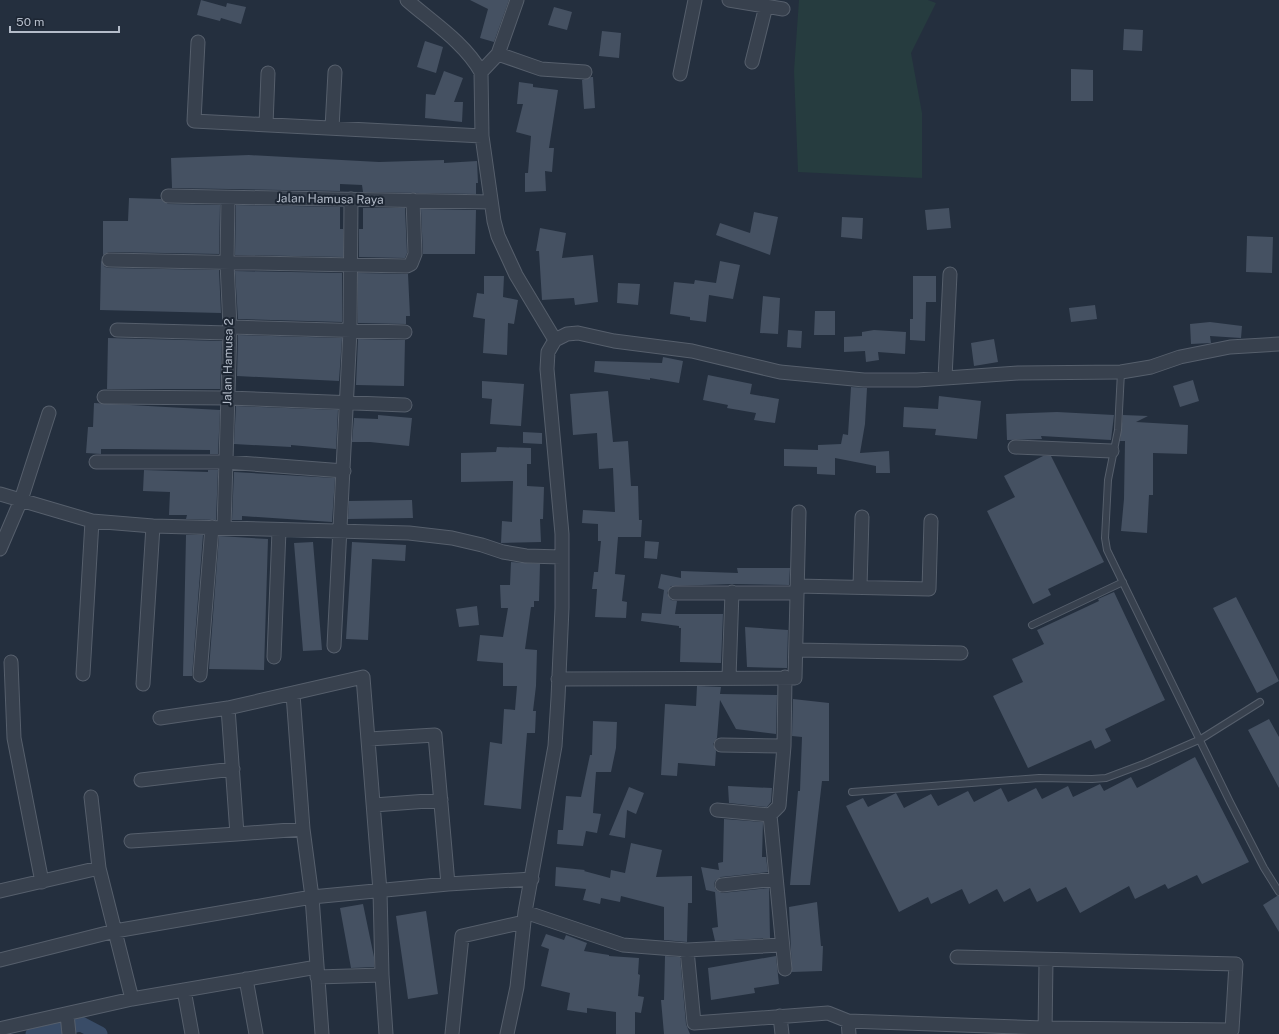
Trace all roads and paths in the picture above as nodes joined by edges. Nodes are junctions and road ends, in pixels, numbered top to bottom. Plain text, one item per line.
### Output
1 (407, 0) edge
2 (517, 0) edge
3 (695, 0) edge
4 (729, 0) edge
5 (766, 6) junction
6 (783, 9) dead end
7 (198, 42) dead end
8 (498, 54) junction
9 (752, 62) dead end
10 (335, 72) dead end
11 (481, 72) junction
12 (585, 72) dead end
13 (268, 73) dead end
14 (680, 74) dead end
15 (266, 125) junction
16 (332, 128) junction
17 (482, 136) junction
18 (168, 196) dead end
19 (228, 198) junction
20 (351, 199) junction
21 (413, 200) junction
22 (492, 202) junction
23 (109, 260) dead end
24 (227, 263) junction
25 (350, 266) junction
26 (950, 274) dead end
27 (117, 330) dead end
28 (230, 330) junction
29 (350, 331) junction
30 (405, 332) dead end
31 (555, 340) junction
32 (1279, 344) edge
33 (1121, 372) junction
34 (945, 378) junction
35 (104, 397) dead end
36 (228, 398) junction
37 (345, 402) junction
38 (405, 405) dead end
39 (49, 413) dead end
40 (1015, 447) dead end
41 (1112, 451) junction
42 (96, 462) dead end
43 (226, 462) junction
44 (344, 471) junction
45 (0, 494) edge
46 (21, 500) junction
47 (799, 512) dead end
48 (862, 517) dead end
49 (92, 521) junction
50 (931, 521) dead end
51 (153, 526) junction
52 (218, 527) junction
53 (279, 530) junction
54 (341, 530) junction
55 (0, 549) edge
56 (562, 557) junction
57 (1123, 582) junction
58 (860, 588) junction
59 (797, 590) junction
60 (732, 592) junction
61 (675, 593) dead end
62 (1032, 625) dead end
63 (334, 646) dead end
64 (796, 650) junction
65 (961, 654) dead end
66 (274, 657) dead end
67 (11, 662) dead end
68 (83, 674) dead end
69 (200, 675) dead end
70 (729, 677) junction
71 (785, 678) junction
72 (558, 679) junction
73 (142, 684) dead end
74 (293, 694) junction
75 (1260, 702) dead end
76 (228, 708) junction
77 (160, 718) dead end
78 (368, 739) junction
79 (1201, 739) junction
80 (721, 745) dead end
81 (784, 746) junction
82 (233, 769) junction
83 (141, 780) dead end
84 (852, 792) dead end
85 (92, 797) dead end
86 (441, 800) junction
87 (374, 805) junction
88 (718, 810) dead end
89 (770, 815) junction
90 (302, 829) junction
91 (237, 834) junction
92 (131, 841) dead end
93 (99, 868) junction
94 (532, 879) junction
95 (776, 879) junction
96 (42, 882) junction
97 (448, 884) junction
98 (1277, 884) edge
99 (722, 885) dead end
100 (380, 891) junction
101 (0, 892) edge
102 (1279, 892) edge
103 (312, 897) junction
104 (524, 917) junction
105 (115, 931) junction
106 (781, 945) junction
107 (687, 950) junction
108 (957, 957) dead end
109 (0, 960) edge
110 (1046, 960) junction
111 (785, 969) dead end
112 (317, 972) junction
113 (382, 975) junction
114 (246, 980) junction
115 (184, 990) junction
116 (132, 999) junction
117 (780, 1016) junction
118 (67, 1017) junction
119 (3, 1028) dead end
120 (848, 1028) edge
121 (910, 1028) edge
122 (976, 1030) edge
123 (1045, 1031) edge
124 (69, 1034) edge
125 (192, 1034) edge
126 (256, 1034) edge
127 (322, 1034) edge
128 (386, 1034) edge
129 (452, 1034) edge
130 (507, 1034) edge
131 (782, 1034) edge

1 - 11 street
2 - 8 street
3 - 14 street
4 - 5 street
5 - 6 street
5 - 9 street
7 - 15 street
8 - 11 street
8 - 12 street
10 - 16 street
11 - 17 street
13 - 15 street
15 - 16 street
16 - 17 street
17 - 22 street
18 - 19 street, Jalan Hamusa Raya
19 - 20 street, Jalan Hamusa Raya
19 - 24 street, Jalan Hamusa 2
20 - 21 street, Jalan Hamusa Raya
20 - 25 street
21 - 22 street, Jalan Hamusa Raya
21 - 25 street
22 - 31 street
23 - 24 street
24 - 25 street
24 - 28 street, Jalan Hamusa 2
25 - 29 street
26 - 34 street
27 - 28 street
28 - 29 street
28 - 36 street, Jalan Hamusa 2
29 - 30 street
29 - 37 street
31 - 34 street
31 - 56 street
32 - 33 street
33 - 34 street
33 - 41 lane
35 - 36 street
36 - 37 street
36 - 43 street, Jalan Hamusa 2
37 - 38 street
37 - 44 street
39 - 46 street
40 - 41 street
41 - 57 lane
42 - 43 street
43 - 44 street
43 - 52 street, Jalan Hamusa 2
44 - 54 street
45 - 46 street
46 - 49 street
46 - 55 street
47 - 59 street
48 - 58 street
49 - 51 street
49 - 68 street
50 - 58 street
51 - 52 street
51 - 73 street
52 - 53 street
52 - 69 street, Jalan Hamusa 2
53 - 54 street
53 - 66 street
54 - 56 street
54 - 63 street
56 - 72 street
57 - 62 lane
57 - 79 lane
58 - 59 street
59 - 60 street
59 - 64 street
60 - 61 street
60 - 70 street
64 - 65 street
64 - 71 street
67 - 96 street
70 - 71 street
70 - 72 street
71 - 81 street
72 - 94 street
74 - 76 street
74 - 78 street
74 - 90 street
75 - 79 lane
76 - 77 street
76 - 82 street
78 - 86 street
78 - 87 street
79 - 84 lane
79 - 98 lane
80 - 81 street
81 - 89 street
82 - 83 street
82 - 91 street
85 - 93 street
86 - 87 street
86 - 97 street
87 - 100 street
88 - 89 street
89 - 95 street
90 - 91 street
90 - 103 street
91 - 92 street
93 - 96 street
93 - 105 street
94 - 97 street
94 - 104 street
95 - 99 street
95 - 106 street
96 - 101 street
97 - 100 street
98 - 102 lane
100 - 103 street
100 - 113 street
103 - 105 street
103 - 112 street
104 - 107 street
104 - 129 street
104 - 130 street
105 - 109 street
105 - 116 street
106 - 107 street
106 - 111 street
107 - 117 street
108 - 110 street
110 - 123 street
110 - 123 street
112 - 113 street
112 - 114 street
112 - 127 street
113 - 128 street
114 - 115 street
114 - 126 street
115 - 116 street
115 - 125 street
116 - 118 street
117 - 120 street
117 - 131 street
118 - 119 street
118 - 124 street
120 - 121 street
121 - 122 street
122 - 123 street

